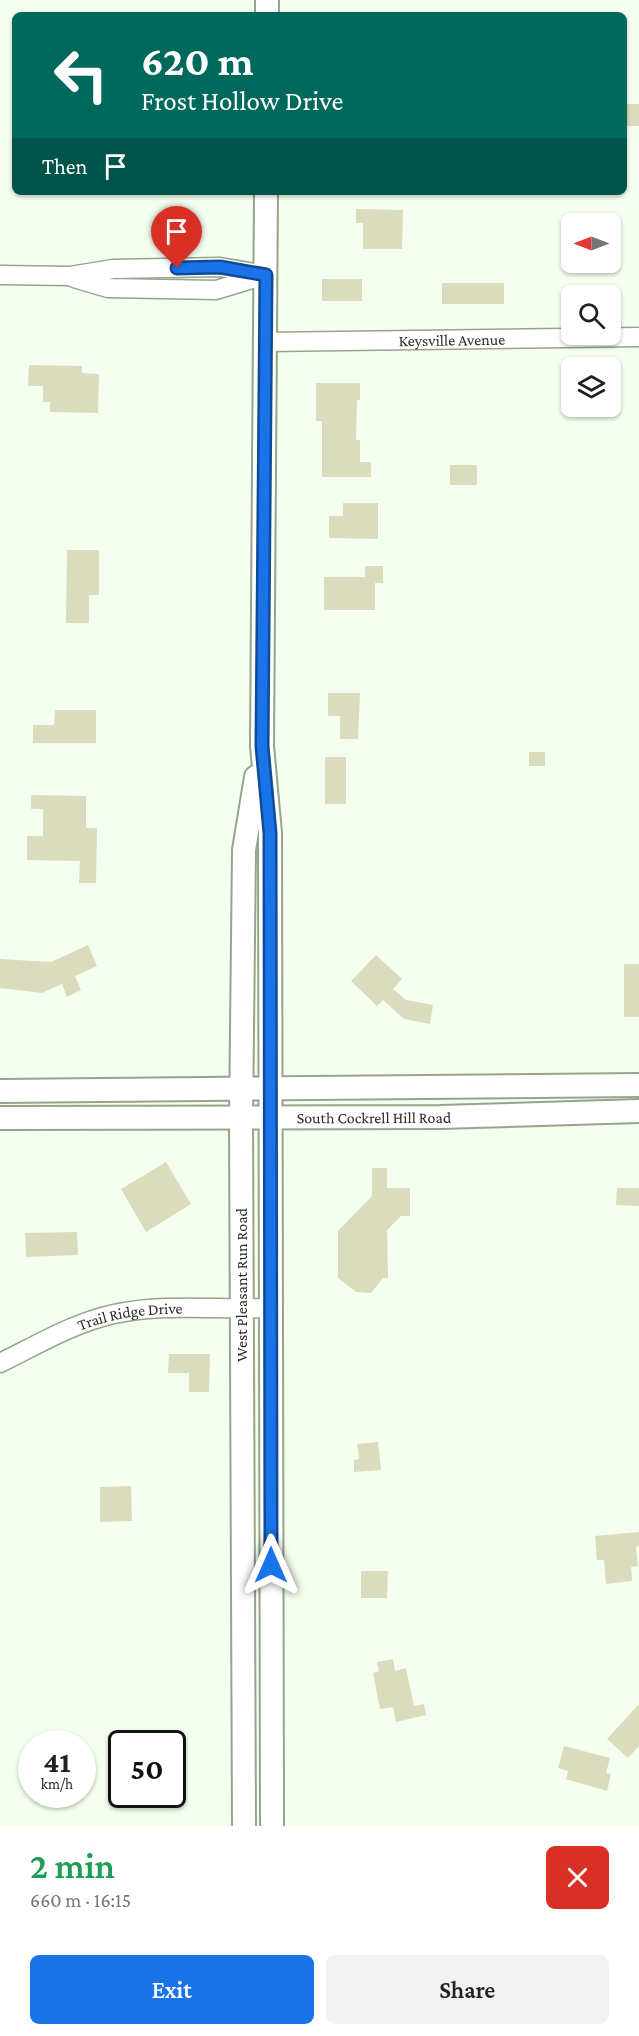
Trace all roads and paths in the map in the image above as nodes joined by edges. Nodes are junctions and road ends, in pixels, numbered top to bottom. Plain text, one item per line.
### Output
1 (266, 195) edge
2 (0, 275) edge
3 (266, 275) junction
4 (639, 337) edge
5 (266, 342) junction
6 (262, 746) junction
7 (639, 1085) edge
8 (242, 1090) junction
9 (271, 1090) junction
10 (0, 1091) edge
11 (639, 1111) edge
12 (0, 1118) edge
13 (270, 1118) junction
14 (241, 1119) junction
15 (269, 1308) junction
16 (241, 1309) junction
17 (0, 1362) edge
18 (244, 1826) edge
19 (272, 1826) edge

1 - 3 main road, West Pleasant Run Road
2 - 3 street
3 - 5 main road, West Pleasant Run Road
4 - 5 street, Keysville Avenue
5 - 6 main road, West Pleasant Run Road
6 - 8 main road, West Pleasant Run Road
6 - 9 main road, West Pleasant Run Road
7 - 9 main road, South Cockrell Hill Road
8 - 9 main road, South Cockrell Hill Road
8 - 10 main road, South Cockrell Hill Road
8 - 14 main road, West Pleasant Run Road
9 - 13 main road, West Pleasant Run Road
11 - 13 main road, South Cockrell Hill Road
12 - 14 main road, South Cockrell Hill Road
13 - 14 main road, South Cockrell Hill Road
13 - 15 main road, West Pleasant Run Road
14 - 16 main road, West Pleasant Run Road
15 - 16 street, Trail Ridge Drive
15 - 19 main road, West Pleasant Run Road
16 - 17 street, Trail Ridge Drive
16 - 18 main road, West Pleasant Run Road

